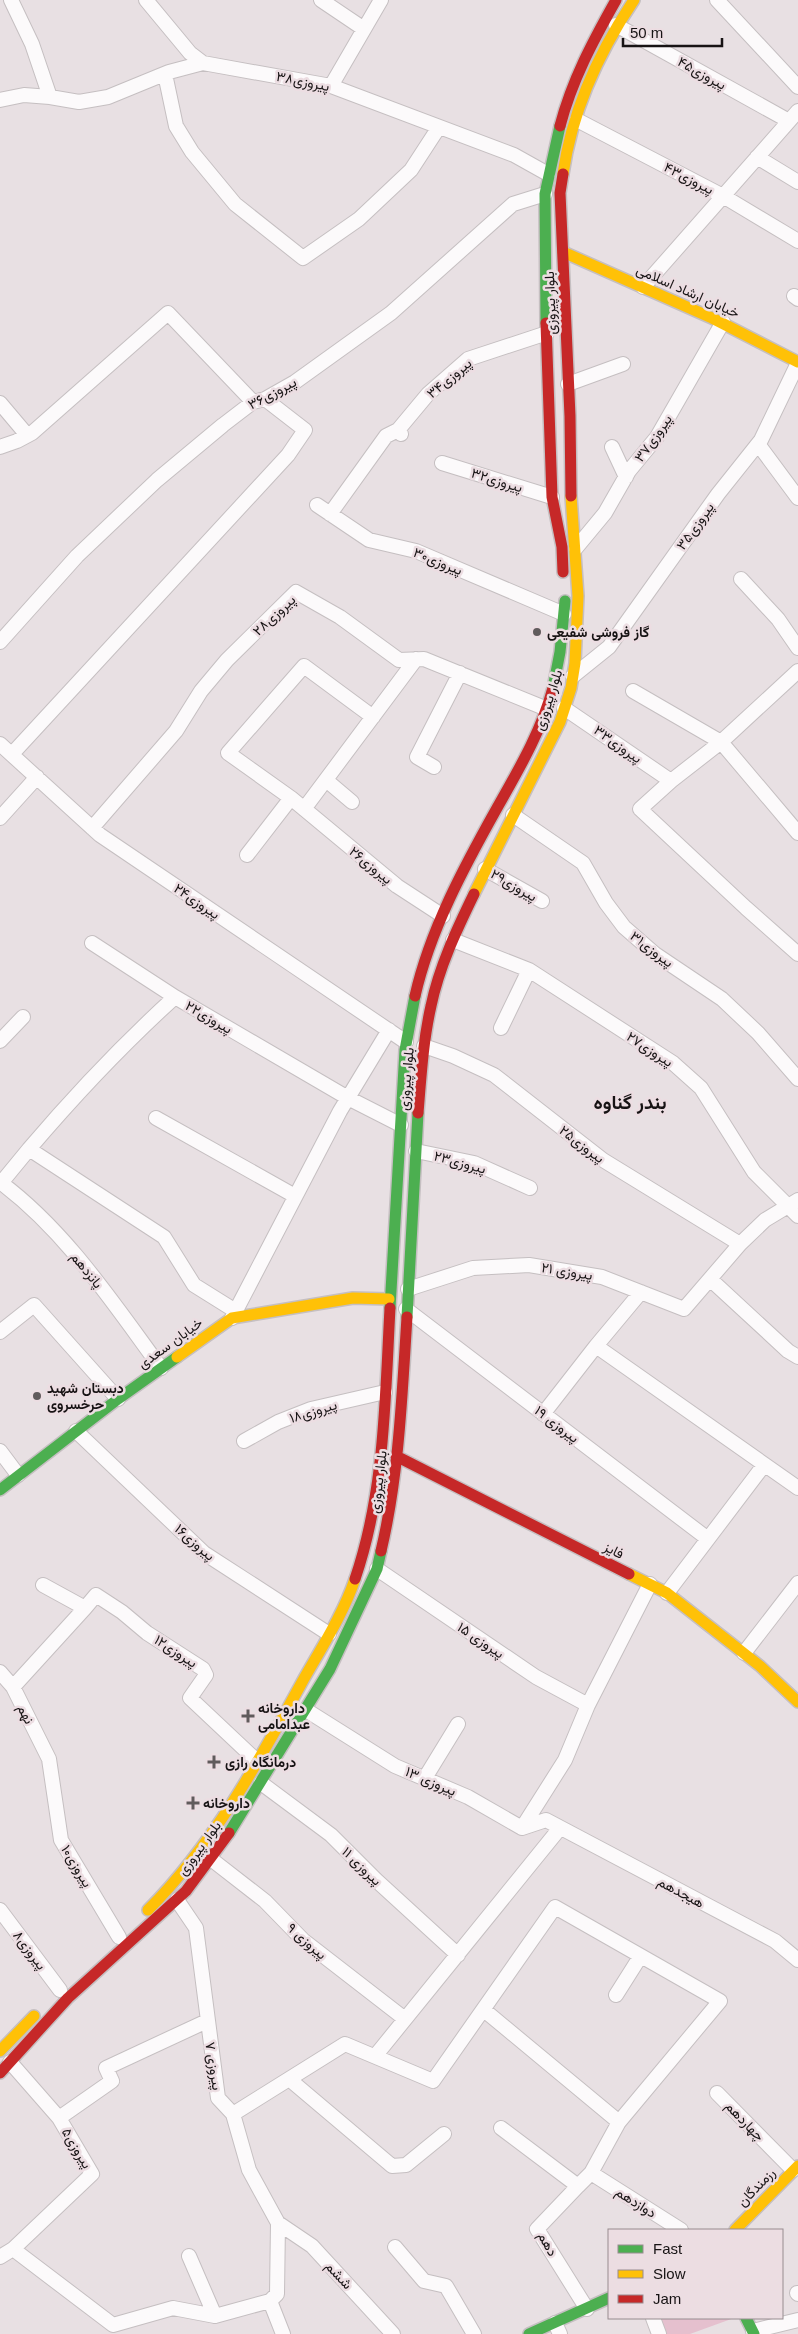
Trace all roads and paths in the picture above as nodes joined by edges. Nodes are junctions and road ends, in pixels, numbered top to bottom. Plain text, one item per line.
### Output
1 (11, 0) edge
2 (146, 0) edge
3 (321, 0) edge
4 (381, 0) edge
5 (634, 0) edge
6 (717, 0) edge
7 (612, 1) edge
8 (616, 25) junction
9 (364, 29) junction
10 (203, 63) junction
11 (165, 74) junction
12 (331, 86) junction
13 (798, 87) edge
14 (570, 93) junction
15 (50, 97) junction
16 (584, 98) junction
17 (0, 100) edge
18 (794, 116) edge
19 (577, 120) junction
20 (439, 127) junction
21 (757, 158) junction
22 (548, 174) junction
23 (798, 182) edge
24 (544, 194) junction
25 (723, 196) junction
26 (798, 240) edge
27 (563, 252) junction
28 (643, 287) junction
29 (723, 322) junction
30 (546, 333) junction
31 (798, 362) edge
32 (623, 364) dead end
33 (568, 384) junction
34 (259, 400) junction
35 (0, 403) edge
36 (27, 435) junction
37 (758, 444) junction
38 (612, 446) dead end
39 (0, 447) edge
40 (442, 463) dead end
41 (626, 477) junction
42 (552, 497) junction
43 (798, 498) edge
44 (317, 505) dead end
45 (330, 514) junction
46 (576, 548) junction
47 (741, 578) dead end
48 (564, 614) junction
49 (5, 625) edge
50 (0, 642) edge
51 (798, 648) edge
52 (416, 659) junction
53 (798, 671) edge
54 (460, 674) junction
55 (573, 676) junction
56 (633, 691) dead end
57 (547, 708) junction
58 (564, 708) junction
59 (373, 717) junction
60 (720, 742) junction
61 (0, 744) edge
62 (12, 754) junction
63 (434, 767) dead end
64 (37, 777) junction
65 (326, 780) junction
66 (671, 781) junction
67 (291, 798) junction
68 (352, 802) dead end
69 (304, 809) junction
70 (513, 815) junction
71 (0, 818) edge
72 (92, 828) junction
73 (798, 833) edge
74 (247, 855) dead end
75 (486, 869) junction
76 (542, 901) dead end
77 (443, 916) junction
78 (453, 940) junction
79 (92, 943) dead end
80 (798, 954) edge
81 (530, 970) junction
82 (174, 997) junction
83 (23, 1016) dead end
84 (502, 1028) dead end
85 (389, 1030) junction
86 (0, 1042) edge
87 (406, 1042) junction
88 (424, 1046) junction
89 (798, 1079) edge
90 (348, 1098) junction
91 (156, 1118) dead end
92 (401, 1125) junction
93 (29, 1149) junction
94 (416, 1151) junction
95 (1, 1182) edge
96 (530, 1188) dead end
97 (295, 1196) junction
98 (795, 1207) edge
99 (740, 1244) junction
100 (710, 1279) junction
101 (408, 1289) junction
102 (641, 1292) junction
103 (389, 1299) junction
104 (406, 1309) junction
105 (233, 1314) junction
106 (0, 1332) edge
107 (596, 1346) junction
108 (798, 1357) edge
109 (386, 1361) junction
110 (404, 1363) junction
111 (161, 1368) junction
112 (385, 1392) junction
113 (118, 1399) junction
114 (543, 1414) junction
115 (76, 1431) junction
116 (244, 1440) dead end
117 (0, 1451) edge
118 (396, 1456) junction
119 (764, 1465) junction
120 (18, 1475) junction
121 (798, 1488) edge
122 (0, 1490) edge
123 (708, 1539) junction
124 (377, 1569) junction
125 (798, 1583) edge
126 (650, 1584) junction
127 (43, 1585) dead end
128 (667, 1593) junction
129 (85, 1608) junction
130 (329, 1634) junction
131 (744, 1653) junction
132 (0, 1672) edge
133 (13, 1687) junction
134 (798, 1702) edge
135 (588, 1705) junction
136 (306, 1710) junction
137 (458, 1724) dead end
138 (49, 1759) joint
139 (258, 1762) junction
140 (425, 1778) junction
141 (261, 1783) junction
142 (522, 1828) junction
143 (560, 1828) junction
144 (211, 1860) junction
145 (177, 1900) junction
146 (0, 1910) edge
147 (119, 1938) junction
148 (458, 1955) junction
149 (640, 1957) junction
150 (798, 1960) edge
151 (57, 1993) joint
152 (616, 1995) dead end
153 (40, 2010) dead end
154 (484, 2010) junction
155 (405, 2019) junction
156 (207, 2020) junction
157 (0, 2051) edge
158 (376, 2055) junction
159 (10, 2062) junction
160 (0, 2073) edge
161 (289, 2079) junction
162 (717, 2093) dead end
163 (233, 2114) junction
164 (59, 2118) junction
165 (620, 2122) junction
166 (501, 2128) dead end
167 (444, 2134) dead end
168 (796, 2168) edge
169 (591, 2173) junction
170 (578, 2186) junction
171 (278, 2223) junction
172 (680, 2229) edge
173 (736, 2229) edge
174 (395, 2247) dead end
175 (13, 2249) junction
176 (189, 2256) dead end
177 (0, 2257) edge
178 (608, 2298) edge
179 (270, 2301) junction
180 (587, 2308) junction
181 (215, 2316) junction
182 (653, 2319) edge
183 (747, 2319) edge
184 (798, 2320) edge
185 (558, 2328) edge
186 (116, 2330) edge
187 (754, 2332) edge
188 (283, 2334) edge
189 (393, 2334) edge
190 (474, 2334) edge
191 (529, 2334) edge
192 (659, 2334) edge

1 - 15 street
2 - 10 street
3 - 9 street
4 - 9 street
5 - 8 street, بلوار پیروزی
6 - 13 street
7 - 14 street, بلوار پیروزی
8 - 16 street, بلوار پیروزی
8 - 18 street, پیروزی۴۵
9 - 12 street
10 - 11 street, پیروزی۳۸
10 - 12 street, پیروزی۳۸
11 - 15 street, پیروزی۳۸
11 - 20 street
12 - 20 street, پیروزی۳۸
14 - 16 street
14 - 22 street, بلوار پیروزی
15 - 17 street, پیروزی۳۸
16 - 19 street, بلوار پیروزی
18 - 21 street
19 - 25 street, پیروزی۴۳
19 - 27 street, بلوار پیروزی
20 - 22 street, پیروزی۳۸
21 - 23 street
21 - 25 street
22 - 24 street, بلوار پیروزی
24 - 30 street, بلوار پیروزی
24 - 34 street, پیروزی۳۶
25 - 26 street, پیروزی۴۳
25 - 28 street
27 - 28 street, خیابان ارشاد اسلامی
27 - 33 street, بلوار پیروزی
28 - 29 street, خیابان ارشاد اسلامی
29 - 31 street, خیابان ارشاد اسلامی
29 - 41 street, پیروزی۳۷
30 - 42 street, بلوار پیروزی
30 - 45 street, پیروزی۳۴
31 - 37 street, پیروزی۳۵
32 - 33 street
33 - 46 street, بلوار پیروزی
34 - 36 street
34 - 49 street, پیروزی۳۶
34 - 62 street
35 - 36 street
36 - 39 street
37 - 43 street
37 - 55 street, پیروزی۳۵
38 - 41 street
40 - 42 street, پیروزی۳۲
41 - 46 street, پیروزی۳۷
42 - 48 street, بلوار پیروزی
44 - 45 street, پیروزی۳۰
45 - 48 street, پیروزی۳۰
46 - 55 street, بلوار پیروزی
47 - 51 street
48 - 57 street, بلوار پیروزی
49 - 50 street, پیروزی۳۶
52 - 54 street, پیروزی۲۸
52 - 59 street
52 - 72 street, پیروزی۲۸
53 - 60 street
54 - 57 street, پیروزی۲۸
54 - 63 street
55 - 58 street, بلوار پیروزی
56 - 60 street
57 - 77 street, بلوار پیروزی
58 - 66 street, پیروزی۳۳
58 - 70 street, بلوار پیروزی
59 - 65 street
59 - 67 street, پیروزی۲۶
60 - 66 street
60 - 73 street
61 - 62 street, پیروزی۲۴
62 - 64 street, پیروزی۲۴
64 - 71 street
64 - 72 street, پیروزی۲۴
65 - 68 street
65 - 69 street
66 - 80 street
67 - 69 street, پیروزی۲۶
67 - 74 street
69 - 77 street, پیروزی۲۶
70 - 75 street, بلوار پیروزی
70 - 89 street, پیروزی۳۱
72 - 85 street, پیروزی۲۴
75 - 76 street, پیروزی۲۹
75 - 78 street, بلوار پیروزی
77 - 87 street, بلوار پیروزی
78 - 81 street, پیروزی۲۷
78 - 88 street, بلوار پیروزی
79 - 82 street
81 - 84 street
81 - 98 street, پیروزی۲۷
82 - 90 street, پیروزی۲۲
82 - 93 street, پیروزی۲۲
83 - 86 street
85 - 87 street, پیروزی۲۴
85 - 90 street
87 - 92 street, بلوار پیروزی
88 - 94 street, بلوار پیروزی
88 - 99 street, پیروزی۲۵
90 - 92 street, پیروزی۲۲
90 - 97 street
91 - 97 street
92 - 103 street, بلوار پیروزی
93 - 95 street, پیروزی۲۲
93 - 105 street
94 - 96 street, پیروزی۲۳
94 - 101 street, بلوار پیروزی
95 - 111 street, پانزدهم
97 - 105 street
98 - 99 street
99 - 100 street
100 - 102 street, پیروزی ۲۱
100 - 108 street
101 - 102 street, پیروزی ۲۱
101 - 104 street, بلوار پیروزی
102 - 107 street
103 - 105 street, خیابان سعدی
103 - 109 street, بلوار پیروزی
104 - 110 street, بلوار پیروزی
104 - 114 street, پیروزی ۱۹
105 - 111 street, خیابان سعدی
106 - 113 street
107 - 114 street
107 - 119 street
109 - 110 street
109 - 112 street, بلوار پیروزی
110 - 118 street, بلوار پیروزی
111 - 113 street, خیابان سعدی
112 - 116 street, پیروزی۱۸
112 - 130 street, بلوار پیروزی
113 - 115 street, خیابان سعدی
114 - 123 street, پیروزی ۱۹
115 - 120 street, خیابان سعدی
115 - 130 street, پیروزی۱۶
117 - 120 street
118 - 124 street, بلوار پیروزی
118 - 126 street, فایز
119 - 121 street
119 - 123 street
120 - 122 street, خیابان سعدی
123 - 128 street
124 - 135 street, پیروزی ۱۵
124 - 136 street, بلوار پیروزی
125 - 131 street
126 - 128 street, فایز
126 - 135 street
127 - 129 street
128 - 131 street, فایز
129 - 133 street
129 - 139 street, پیروزی۱۲
130 - 139 street, بلوار پیروزی
131 - 134 street, فایز
132 - 133 street, نهم
133 - 138 street, نهم
135 - 142 street
136 - 140 street, پیروزی ۱۳
136 - 141 street, بلوار پیروزی
137 - 140 street
138 - 147 street, پیروزی۱۰
139 - 147 street, بلوار پیروزی
140 - 142 street, پیروزی ۱۳
141 - 144 street, بلوار پیروزی
141 - 148 street, پیروزی ۱۱
142 - 143 street
143 - 148 street
143 - 150 street, هیجدهم
144 - 145 street, بلوار پیروزی
144 - 155 street, پیروزی ۹
145 - 156 street, پیروزی ۷
145 - 159 street, بلوار پیروزی
146 - 151 street, پیروزی۸
147 - 151 street, بلوار پیروزی
148 - 155 street
149 - 152 street
149 - 154 street
149 - 165 street
153 - 157 street
154 - 158 street
154 - 165 street
155 - 158 street
156 - 163 street, پیروزی ۷
156 - 164 street
158 - 161 street
159 - 160 street, بلوار پیروزی
159 - 164 street, پیروزی۵
161 - 163 street
161 - 167 street
162 - 168 street, چهاردهم
163 - 171 street, پیروزی ۷
164 - 175 street, پیروزی۵
165 - 169 street
166 - 170 street
168 - 173 street, رزمندگان
169 - 170 street
169 - 172 street, دوازدهم
170 - 180 street, دهم
171 - 179 street
171 - 189 street, ششم
174 - 190 street
175 - 177 street
175 - 186 street
176 - 181 street
178 - 180 street
179 - 181 street
179 - 188 street
180 - 185 street
181 - 186 street
182 - 192 street
183 - 187 street
184 - 187 street
185 - 191 street

